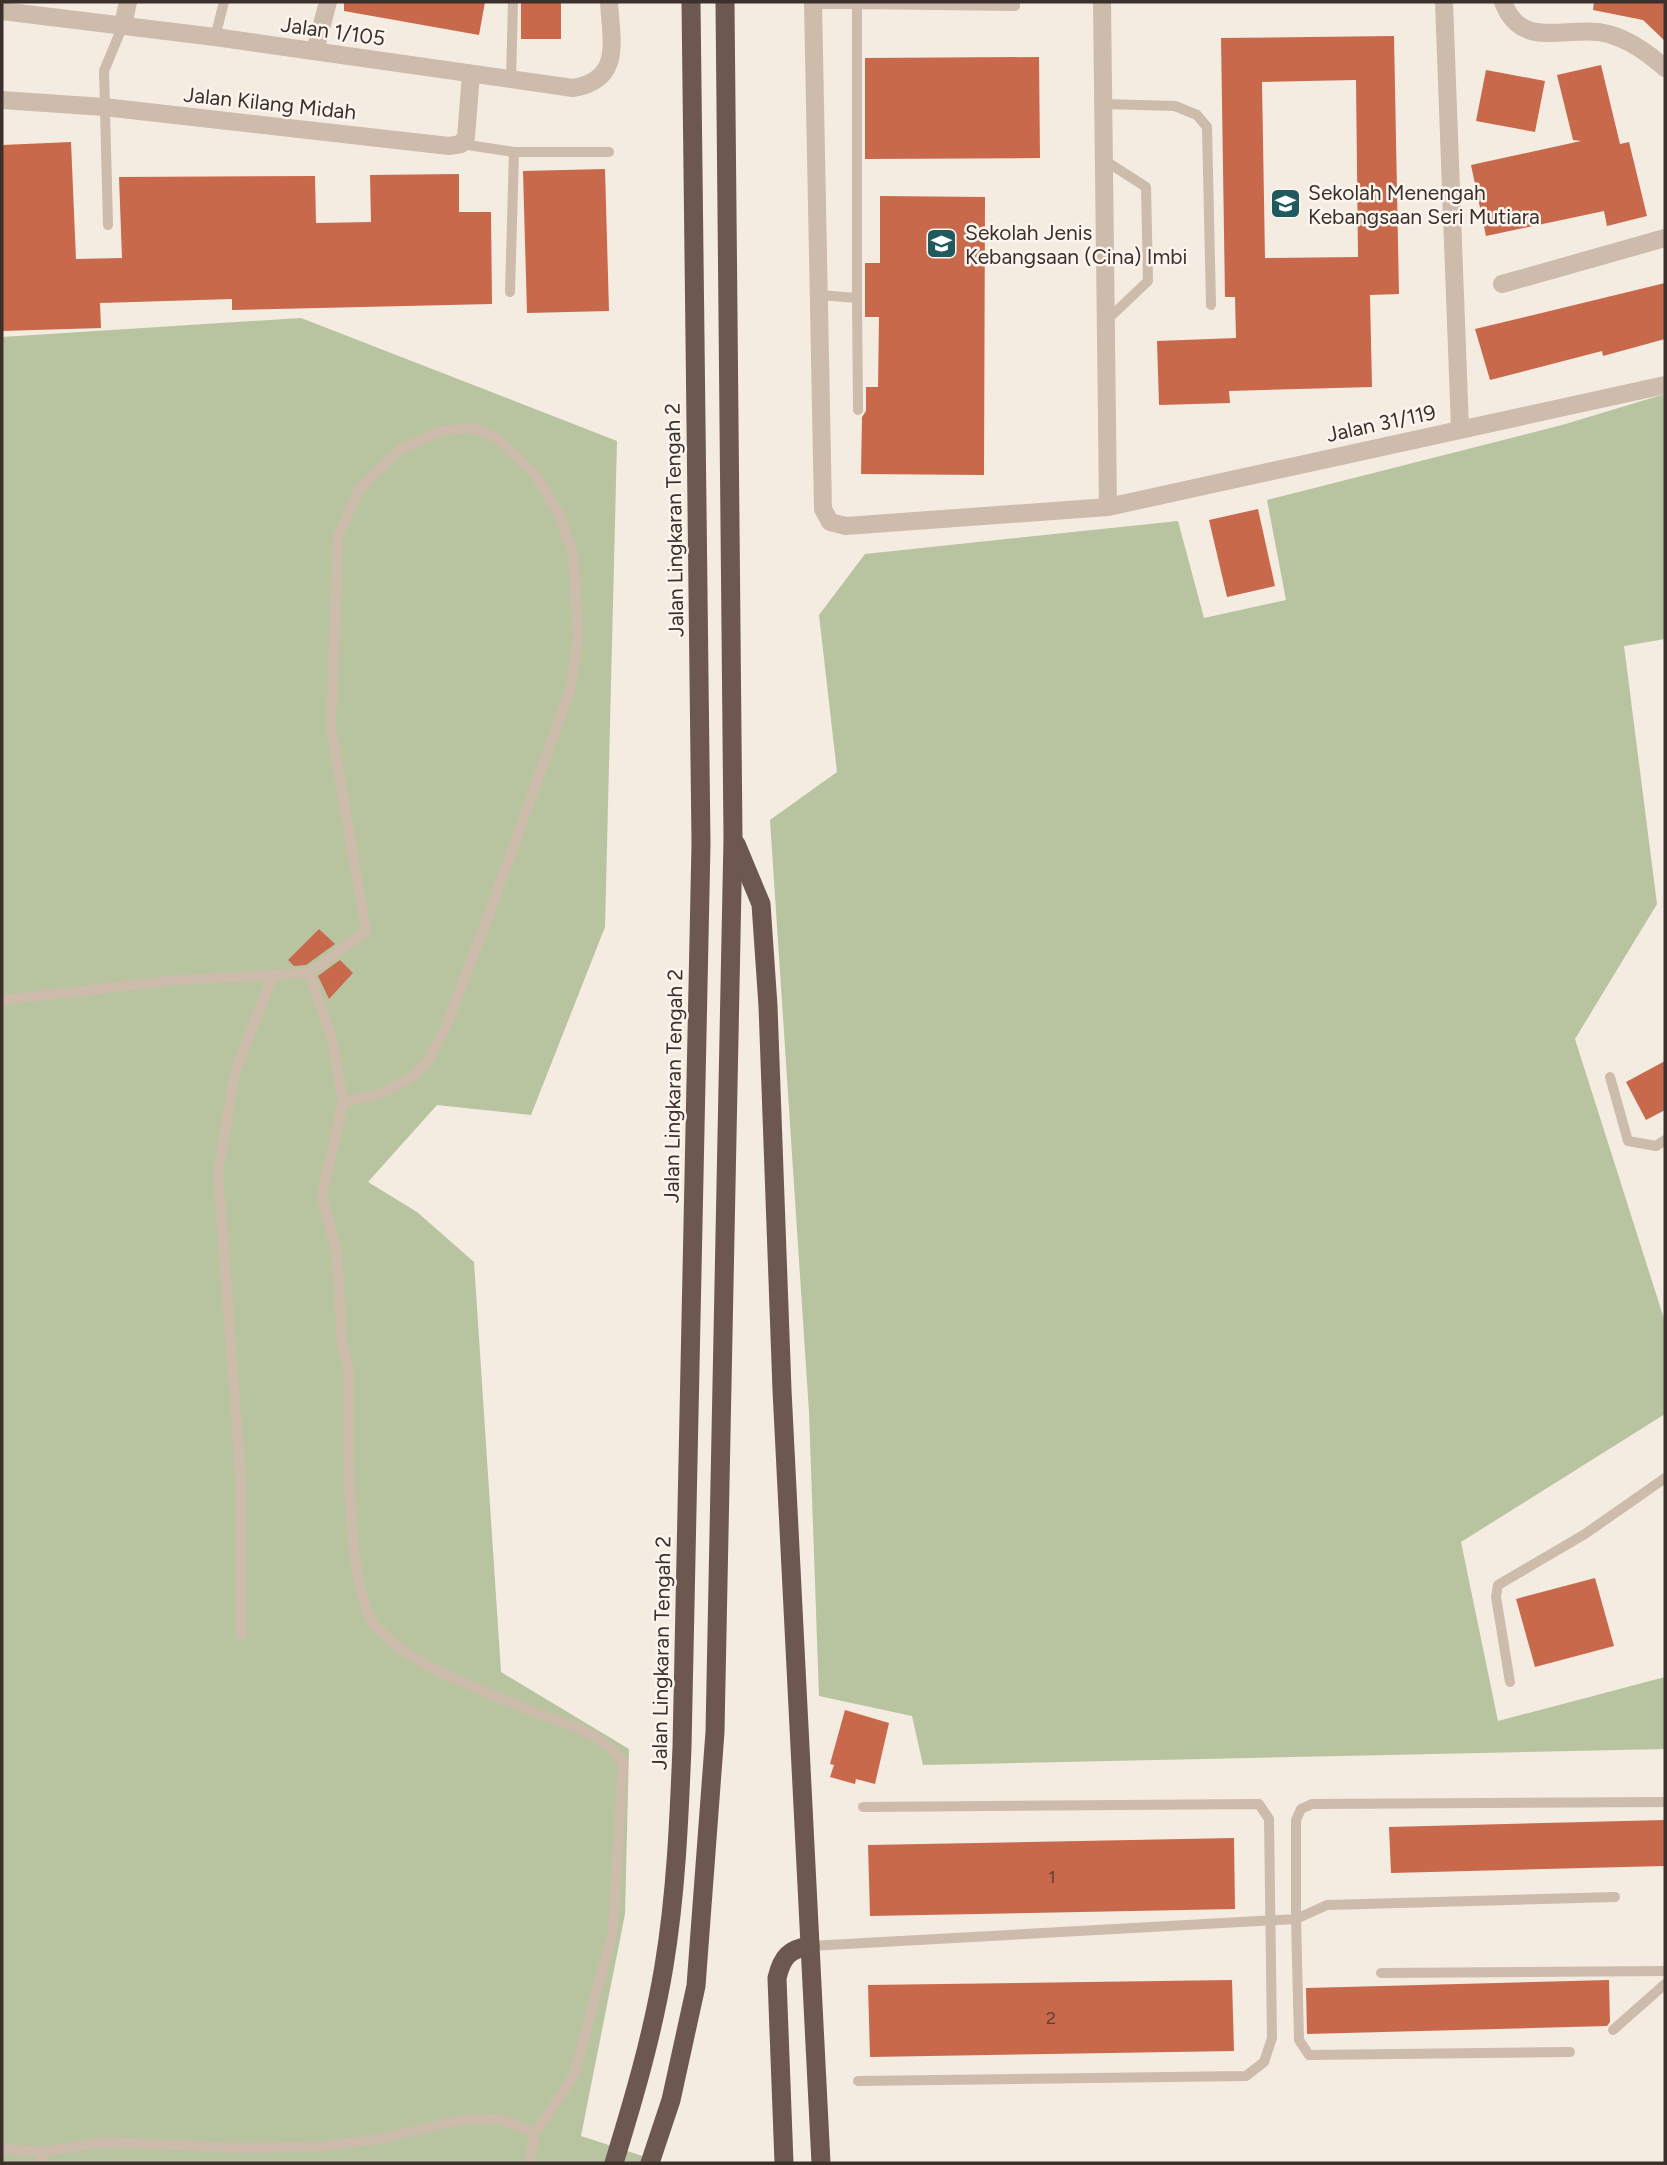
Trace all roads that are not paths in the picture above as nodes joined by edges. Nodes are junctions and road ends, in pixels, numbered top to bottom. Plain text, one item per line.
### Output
1 (128, 2) edge
2 (224, 2) edge
3 (328, 2) edge
4 (513, 2) edge
5 (609, 2) edge
6 (691, 2) edge
7 (725, 2) edge
8 (1102, 2) edge
9 (1444, 2) edge
10 (1503, 2) edge
11 (813, 3) edge
12 (857, 4) junction
13 (1015, 6) dead end
14 (14, 8) edge
15 (123, 25) junction
16 (215, 37) junction
17 (315, 51) junction
18 (1665, 68) edge
19 (471, 74) junction
20 (511, 79) junction
21 (2, 100) edge
22 (1103, 104) junction
23 (104, 107) junction
24 (461, 145) junction
25 (513, 152) junction
26 (609, 152) dead end
27 (1104, 160) junction
28 (108, 225) dead end
29 (1665, 238) edge
30 (1502, 284) dead end
31 (510, 292) dead end
32 (819, 295) junction
33 (857, 298) junction
34 (1210, 305) dead end
35 (1106, 321) junction
36 (1665, 385) edge
37 (858, 411) dead end
38 (1460, 429) junction
39 (1108, 507) junction
40 (733, 838) junction
41 (309, 973) junction
42 (273, 975) junction
43 (2, 1000) edge
44 (1610, 1077) dead end
45 (343, 1102) junction
46 (1665, 1140) edge
47 (1665, 1478) edge
48 (241, 1636) dead end
49 (1510, 1682) dead end
50 (1665, 1802) edge
51 (863, 1807) dead end
52 (1615, 1897) dead end
53 (1296, 1919) junction
54 (1271, 1922) junction
55 (810, 1946) junction
56 (1665, 1971) edge
57 (1381, 1973) dead end
58 (1665, 1984) edge
59 (1613, 2030) dead end
60 (1570, 2053) dead end
61 (858, 2081) dead end
62 (535, 2133) junction
63 (2, 2149) edge
64 (41, 2158) edge
65 (529, 2163) edge
66 (614, 2163) edge
67 (650, 2163) edge
68 (784, 2163) edge
69 (821, 2163) edge

1 - 15 street
2 - 16 lane
3 - 17 street
4 - 20 lane
5 - 20 street, Jalan 1/105
6 - 66 highway, Jalan Lingkaran Tengah 2
7 - 40 highway
8 - 22 street
9 - 38 street
10 - 18 street
11 - 12 lane
11 - 32 street
12 - 13 lane
12 - 33 lane
14 - 15 street, Jalan 1/105
15 - 16 street, Jalan 1/105
15 - 23 lane
16 - 17 street, Jalan 1/105
17 - 19 street, Jalan 1/105
19 - 20 street, Jalan 1/105
19 - 24 street
21 - 23 street, Jalan Kilang Midah
22 - 27 street
22 - 34 lane
23 - 24 street, Jalan Kilang Midah
23 - 28 lane
24 - 25 lane
25 - 26 lane
25 - 31 lane
27 - 35 street
27 - 35 lane
29 - 30 street
32 - 33 lane
32 - 39 street, Jalan 31/119
33 - 37 lane
35 - 39 street
36 - 38 street, Jalan 31/119
38 - 39 street, Jalan 31/119
40 - 55 highway
40 - 67 highway
41 - 42 lane
41 - 45 lane
41 - 45 lane
42 - 43 lane
42 - 48 lane
44 - 46 lane
45 - 62 lane
47 - 49 lane
50 - 53 lane
51 - 54 lane
52 - 53 lane
53 - 54 lane
53 - 60 lane
54 - 55 lane
54 - 61 lane
55 - 68 highway
55 - 69 highway
56 - 57 lane
58 - 59 lane
62 - 64 lane
62 - 65 lane
63 - 64 lane

